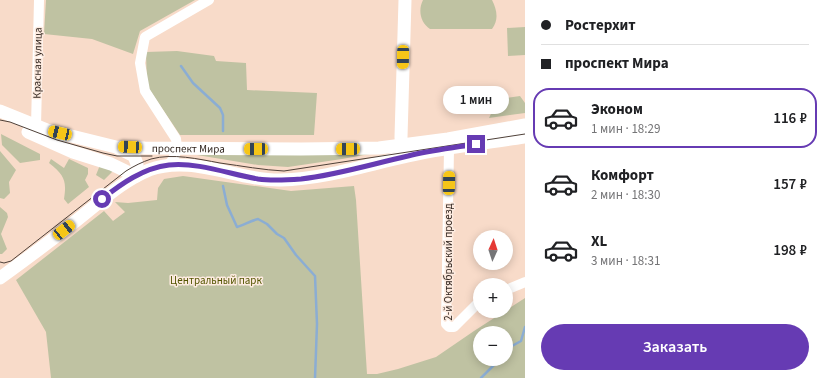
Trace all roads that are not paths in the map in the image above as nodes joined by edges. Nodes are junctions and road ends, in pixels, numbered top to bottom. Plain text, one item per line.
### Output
1 (39, 0) edge
2 (209, 0) edge
3 (405, 0) edge
4 (0, 111) edge
5 (0, 120) edge
6 (525, 125) edge
7 (36, 126) junction
8 (525, 137) edge
9 (116, 146) junction
10 (178, 148) junction
11 (449, 149) junction
12 (402, 151) junction
13 (168, 166) junction
14 (136, 176) junction
15 (0, 278) edge
16 (525, 282) edge
17 (513, 287) edge
18 (473, 308) edge

1 - 7 street, Красная улица
2 - 10 street
3 - 12 main road
4 - 7 main road, проспект Мира
5 - 14 main road
6 - 12 main road, проспект Мира
7 - 9 main road, проспект Мира
8 - 11 main road, проспект Мира
9 - 10 main road, проспект Мира
9 - 14 main road
10 - 12 main road, проспект Мира
10 - 13 street
11 - 12 main road, проспект Мира
11 - 18 street, 2-й Октябрьский проезд
12 - 13 main road, проспект Мира
13 - 14 main road, проспект Мира
14 - 15 main road, проспект Мира
16 - 17 street

